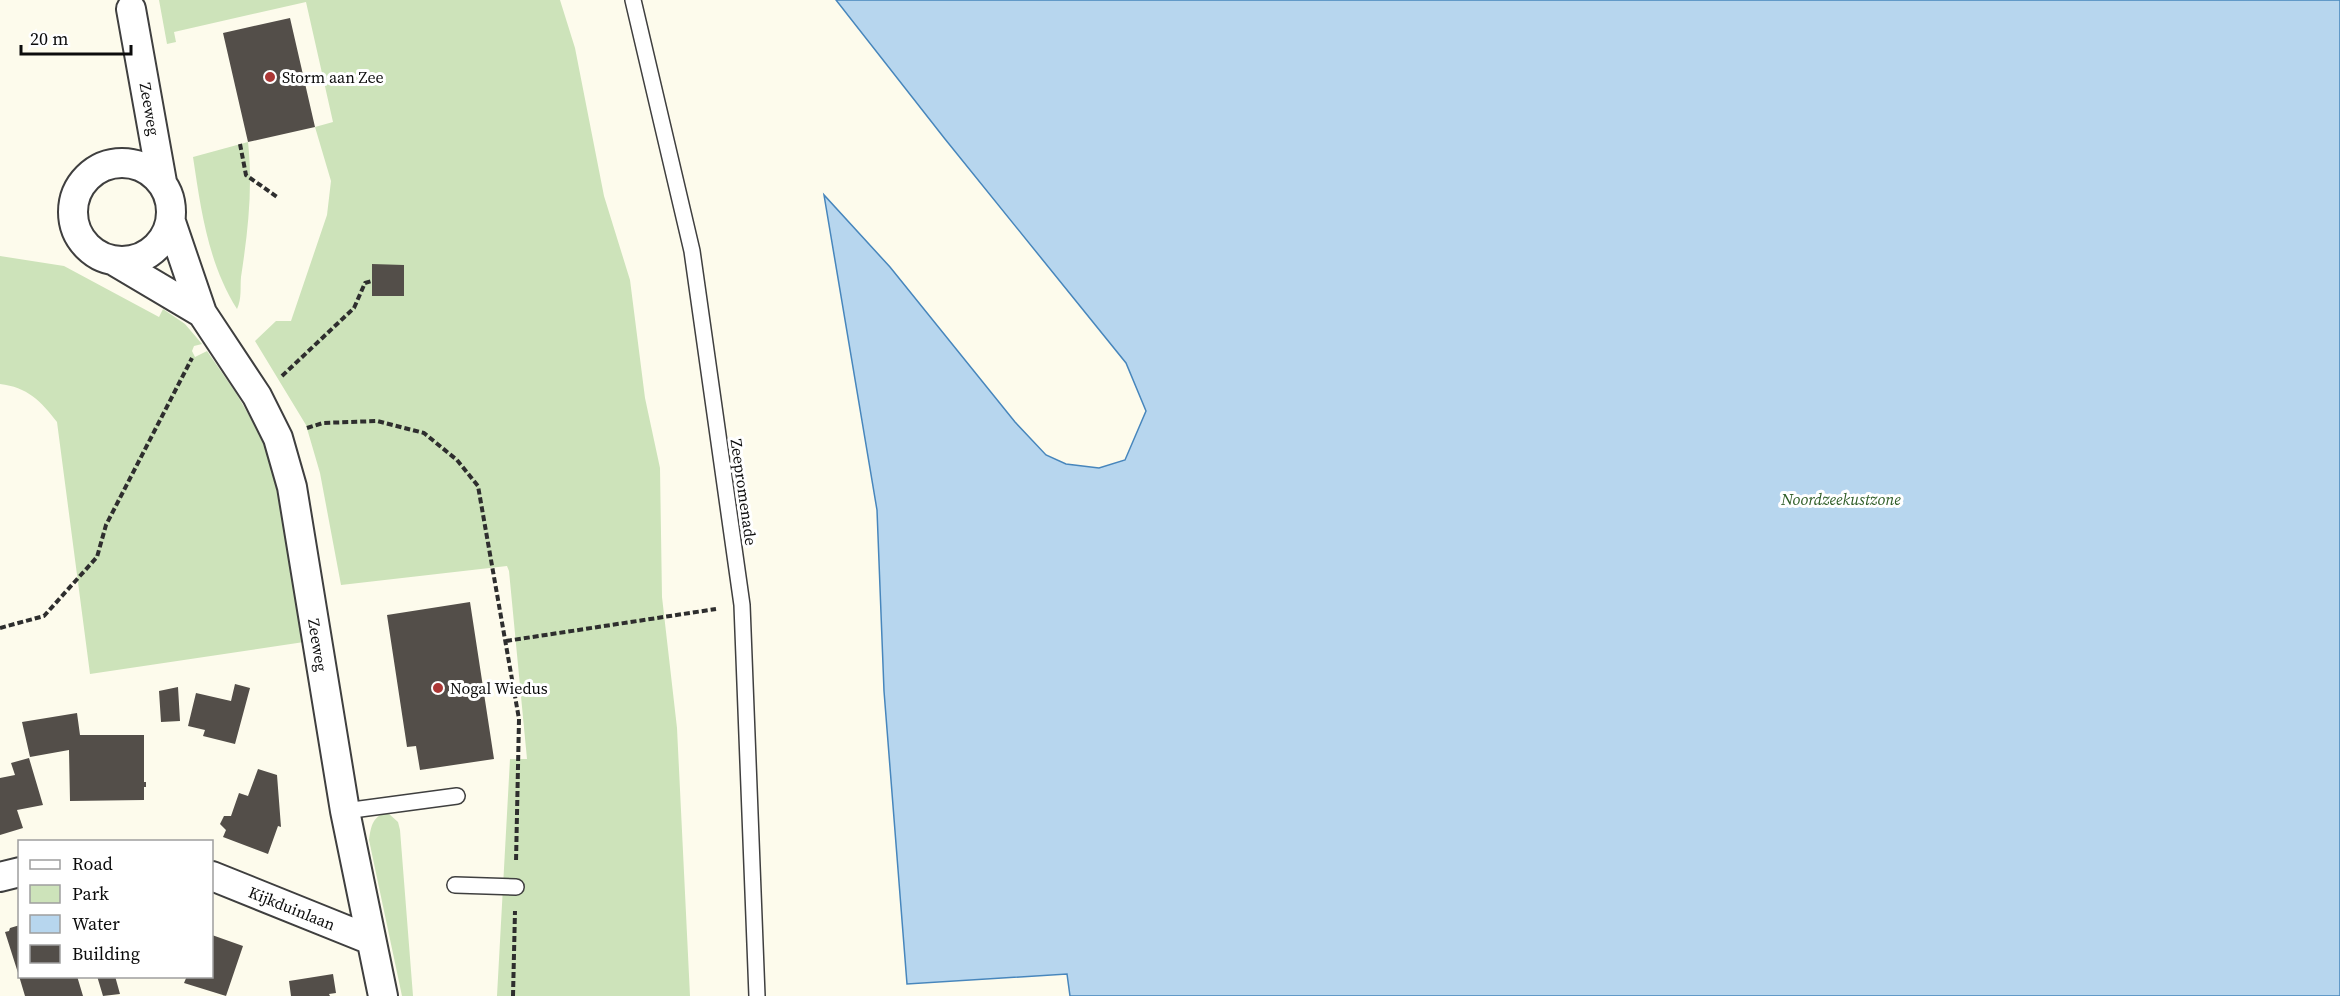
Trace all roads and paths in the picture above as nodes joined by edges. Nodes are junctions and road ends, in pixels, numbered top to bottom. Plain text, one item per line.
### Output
1 (633, 0) edge
2 (130, 4) edge
3 (240, 144) dead end
4 (162, 182) junction
5 (278, 197) dead end
6 (171, 222) junction
7 (116, 262) junction
8 (372, 281) dead end
9 (202, 313) junction
10 (195, 353) dead end
11 (274, 383) dead end
12 (278, 438) junction
13 (742, 605) junction
14 (0, 627) edge
15 (506, 641) junction
16 (457, 796) dead end
17 (345, 812) junction
18 (18, 872) edge
19 (213, 876) edge
20 (0, 877) edge
21 (455, 885) dead end
22 (516, 887) junction
23 (371, 940) junction
24 (382, 996) edge
25 (513, 996) edge
26 (758, 996) edge

1 - 13 lane, Zeepromenade
2 - 4 street, Zeeweg
3 - 5 path
4 - 6 street
4 - 7 street
6 - 7 street
6 - 9 street, Zeeweg
7 - 9 street, Zeeweg
8 - 11 path
9 - 12 street, Zeeweg
10 - 14 path
12 - 15 path
12 - 17 street, Zeeweg
13 - 15 path
13 - 26 lane, Zeepromenade
15 - 22 path
16 - 17 lane
17 - 23 street, Zeeweg
18 - 20 street
19 - 23 street, Kijkduinlaan
21 - 22 lane
22 - 25 path
23 - 24 street, Zeeweg

